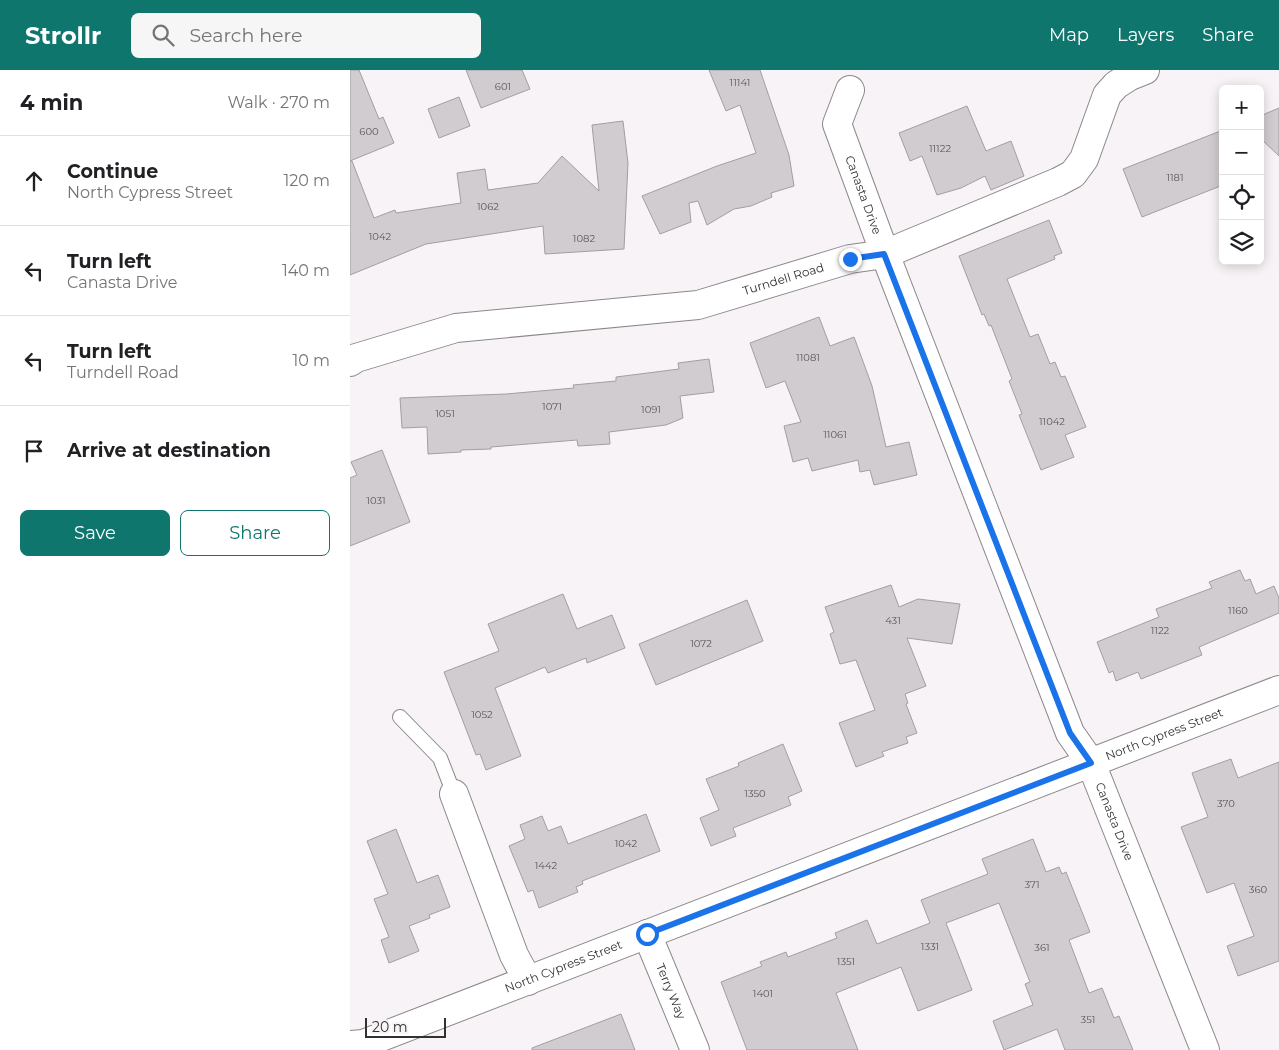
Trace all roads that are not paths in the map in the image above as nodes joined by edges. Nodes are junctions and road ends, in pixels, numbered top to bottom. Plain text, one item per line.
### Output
1 (1145, 70) edge
2 (850, 90) dead end
3 (884, 254) junction
4 (350, 362) edge
5 (1279, 690) edge
6 (400, 718) dead end
7 (1091, 763) junction
8 (454, 794) joint
9 (647, 934) junction
10 (528, 981) junction
11 (350, 1045) edge
12 (695, 1050) edge
13 (1205, 1050) edge

1 - 3 street, Turndell Road
2 - 3 street, Canasta Drive
3 - 4 street, Turndell Road
3 - 7 street, Canasta Drive
5 - 7 street, North Cypress Street
6 - 8 lane
7 - 9 street, North Cypress Street
7 - 13 street, Canasta Drive
8 - 10 street
9 - 10 street, North Cypress Street
9 - 12 street, Terry Way
10 - 11 street, North Cypress Street

